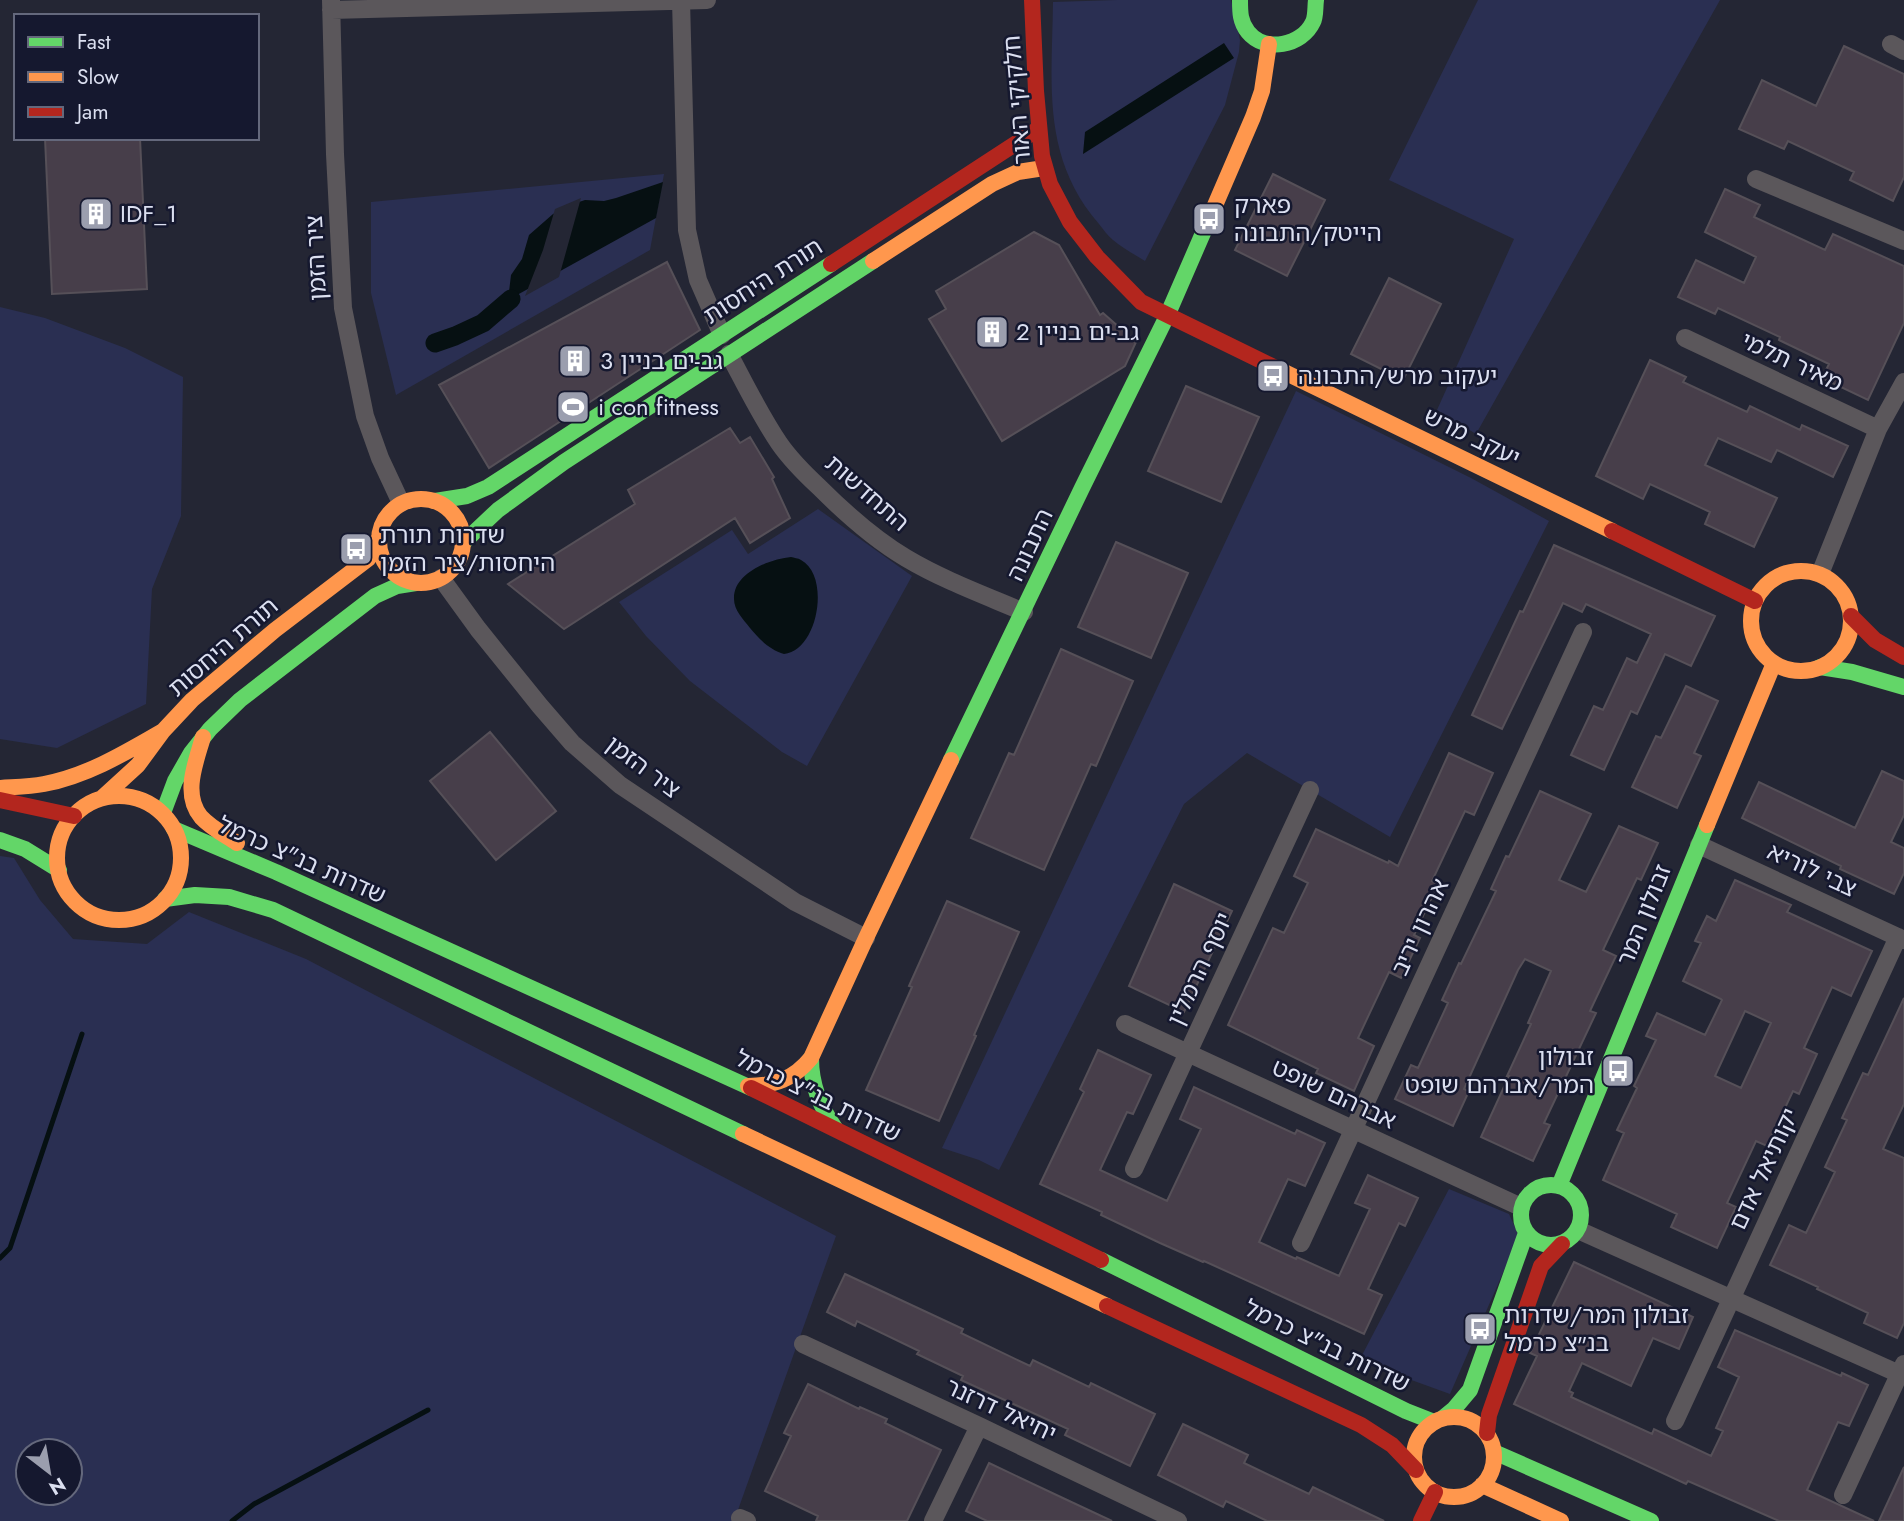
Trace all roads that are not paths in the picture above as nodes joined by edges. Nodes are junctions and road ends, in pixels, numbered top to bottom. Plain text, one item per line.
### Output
1 (707, 0) edge
2 (1032, 0) edge
3 (1240, 0) edge
4 (1316, 0) edge
5 (681, 1) edge
6 (331, 5) edge
7 (1269, 44) junction
8 (1038, 129) junction
9 (1044, 168) junction
10 (1756, 179) dead end
11 (1904, 241) edge
12 (1167, 316) junction
13 (722, 335) junction
14 (1685, 338) dead end
15 (729, 354) junction
16 (1904, 382) edge
17 (1878, 429) junction
18 (435, 500) junction
19 (401, 503) junction
20 (379, 538) junction
21 (464, 542) junction
22 (1820, 574) junction
23 (441, 578) junction
24 (416, 583) junction
25 (1755, 601) junction
26 (1024, 612) junction
27 (1852, 616) junction
28 (1583, 632) dead end
29 (1904, 657) edge
30 (1774, 663) junction
31 (1820, 667) junction
32 (1904, 687) edge
33 (163, 731) junction
34 (203, 737) junction
35 (0, 788) edge
36 (1310, 790) dead end
37 (103, 798) junction
38 (0, 800) edge
39 (163, 814) junction
40 (74, 816) junction
41 (174, 829) junction
42 (0, 840) edge
43 (1699, 845) junction
44 (59, 870) junction
45 (276, 872) junction
46 (165, 899) junction
47 (866, 937) junction
48 (1901, 938) edge
49 (1125, 1024) dead end
50 (1188, 1054) junction
51 (811, 1058) junction
52 (747, 1086) junction
53 (835, 1128) junction
54 (1354, 1130) junction
55 (1135, 1168) dead end
56 (1559, 1185) junction
57 (1521, 1207) junction
58 (1578, 1230) junction
59 (1526, 1234) junction
60 (1301, 1243) dead end
61 (1562, 1244) junction
62 (1731, 1299) junction
63 (803, 1344) dead end
64 (1903, 1371) edge
65 (1439, 1420) junction
66 (1675, 1420) dead end
67 (979, 1426) junction
68 (1486, 1433) junction
69 (1493, 1451) junction
70 (1416, 1470) junction
71 (1482, 1485) junction
72 (1435, 1492) junction
73 (1843, 1494) dead end
74 (933, 1521) edge
75 (1178, 1521) edge
76 (1421, 1521) edge
77 (1561, 1521) edge
78 (1651, 1521) edge

1 - 5 street
2 - 8 street, חלקיקי האור
3 - 7 street
4 - 7 street
5 - 6 street
5 - 13 street
6 - 19 street, ציר הזמן
7 - 12 street, התבונה
8 - 9 street, חלקיקי האור
8 - 13 street, תורת היחסות
9 - 12 street, חלקיקי האור
9 - 15 street, תורת היחסות
10 - 11 street
12 - 25 street, יעקב מרש
12 - 26 street, התבונה
13 - 18 street, תורת היחסות
14 - 17 street, מאיר תלמי
15 - 21 street, תורת היחסות
15 - 26 street, התחדשות
16 - 17 street
17 - 22 street
18 - 19 street
18 - 21 street
19 - 20 street
20 - 24 street
20 - 33 street, תורת היחסות
21 - 23 street
22 - 25 street
22 - 27 street
23 - 24 street
23 - 47 street, ציר הזמן
24 - 34 street
25 - 30 street
26 - 47 street, התבונה
27 - 29 street
27 - 31 street
28 - 54 street, אהרון יריב
30 - 31 street
30 - 43 street, זבולון המר
31 - 32 street
33 - 35 street
33 - 37 street, תורת היחסות
34 - 39 street
34 - 45 street
36 - 50 street, יוסף הרמלין
37 - 39 street
37 - 40 street
38 - 40 street
39 - 41 street
40 - 44 street
41 - 45 street, שדרות בנ"צ כרמל
41 - 46 street
42 - 44 street
43 - 48 street, צבי לוריא
43 - 56 street, זבולון המר
44 - 46 street
45 - 52 street, שדרות בנ"צ כרמל
46 - 70 street
47 - 51 street, התבונה
48 - 62 street, יקותיאל אדם
49 - 50 street, אברהם שופט
50 - 54 street, אברהם שופט
50 - 55 street, יוסף הרמלין
51 - 52 street, התבונה
51 - 53 street
52 - 53 street, שדרות בנ"צ כרמל
53 - 65 street, שדרות בנ"צ כרמל
54 - 57 street, אברהם שופט
54 - 60 street, אהרון יריב
56 - 57 street
56 - 58 street
57 - 59 street
58 - 61 street
58 - 62 street
59 - 61 street
59 - 65 street
61 - 68 street
62 - 64 street
62 - 66 street, יקותיאל אדם
63 - 67 street, יחיאל דרזנר
64 - 73 street
65 - 68 street
65 - 70 street
67 - 74 street
67 - 75 street, יחיאל דרזנר
68 - 69 street
69 - 71 street
69 - 78 street
70 - 72 street
71 - 72 street
71 - 77 street
72 - 76 street

